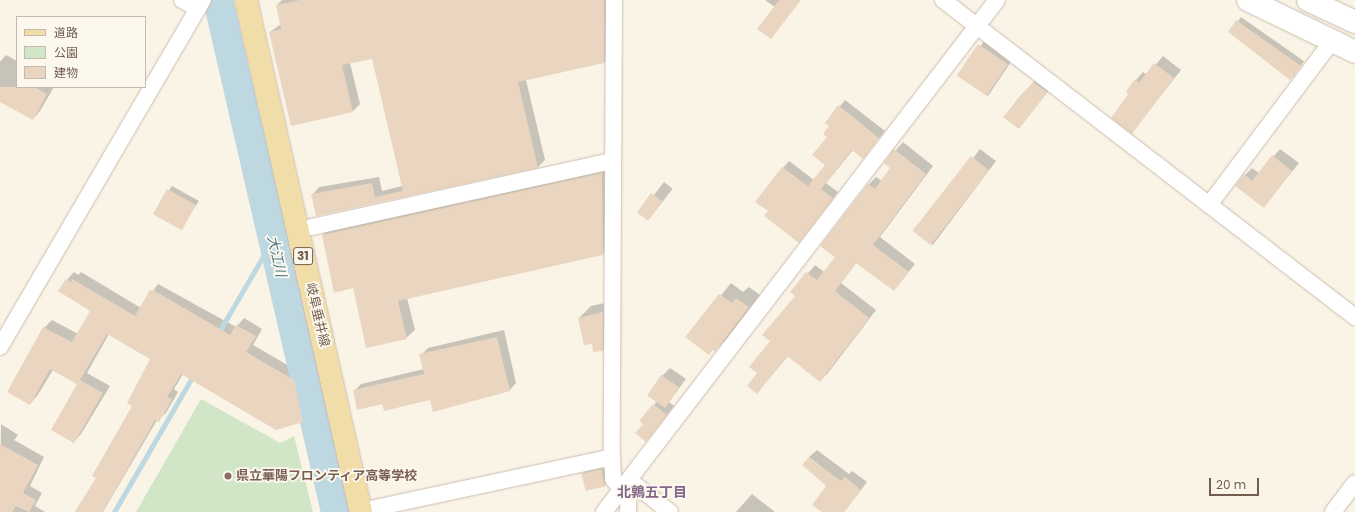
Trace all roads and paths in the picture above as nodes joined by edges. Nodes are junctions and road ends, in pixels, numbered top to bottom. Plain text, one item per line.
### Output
1 (182, 0) edge
2 (246, 0) edge
3 (614, 0) edge
4 (943, 0) edge
5 (997, 0) edge
6 (1248, 0) edge
7 (1308, 0) edge
8 (201, 5) edge
9 (1353, 18) edge
10 (978, 26) junction
11 (1332, 41) junction
12 (1355, 52) edge
13 (613, 161) junction
14 (1209, 205) junction
15 (298, 230) junction
16 (1355, 317) edge
17 (0, 347) edge
18 (612, 457) junction
19 (1355, 483) edge
20 (625, 485) junction
21 (361, 511) edge
22 (604, 512) edge
23 (628, 512) edge
24 (670, 512) edge
25 (1333, 512) edge

1 - 8 street
2 - 15 main road, 岐阜垂井線 / 31
3 - 13 street
4 - 10 street
5 - 10 street
6 - 11 main road
7 - 9 main road
8 - 17 street
10 - 14 street
10 - 20 street
11 - 12 main road
11 - 14 street
13 - 15 street
13 - 18 street
14 - 16 street
15 - 21 main road, 岐阜垂井線 / 31
18 - 20 street
18 - 21 street
19 - 25 street
20 - 22 street
20 - 23 street
20 - 24 street

